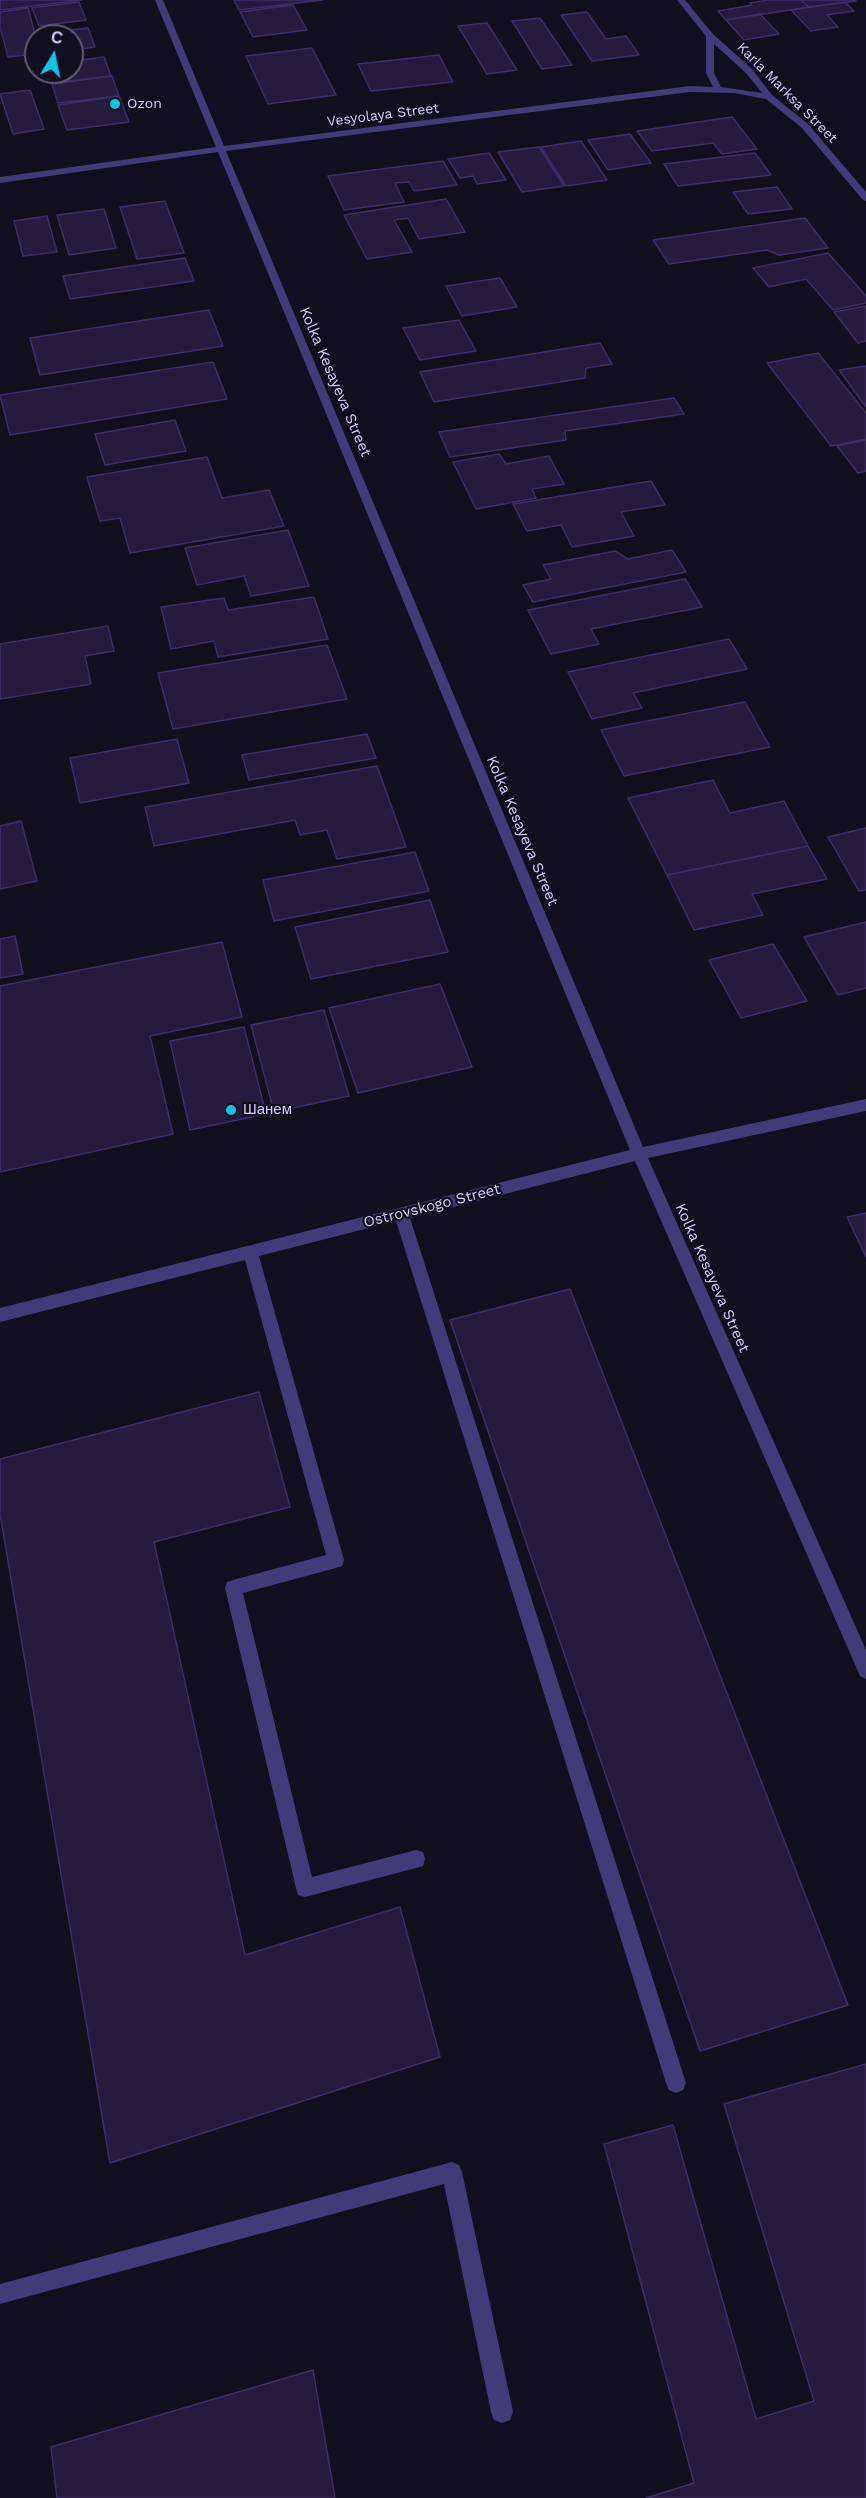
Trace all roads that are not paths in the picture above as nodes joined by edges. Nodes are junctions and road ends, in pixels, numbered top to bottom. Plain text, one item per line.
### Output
1 (159, 0) edge
2 (681, 0) edge
3 (710, 36) junction
4 (718, 89) junction
5 (769, 97) junction
6 (220, 149) junction
7 (0, 180) edge
8 (866, 198) edge
9 (866, 1105) edge
10 (639, 1154) junction
11 (401, 1214) junction
12 (250, 1252) junction
13 (0, 1315) edge
14 (866, 1670) edge
15 (416, 1859) dead end
16 (676, 2083) dead end
17 (0, 2294) edge
18 (502, 2412) dead end

1 - 6 street, Kolka Kesayeva Street
2 - 3 street, Karla Marksa Street
3 - 4 street
3 - 5 street, Karla Marksa Street
4 - 5 street, Vesyolaya Street
4 - 6 street, Vesyolaya Street
5 - 8 street, Karla Marksa Street
6 - 7 street, Vesyolaya Street
6 - 10 street, Kolka Kesayeva Street
9 - 10 street, Ostrovskogo Street
10 - 11 street, Ostrovskogo Street
10 - 14 street, Kolka Kesayeva Street
11 - 12 street, Ostrovskogo Street
11 - 16 street
12 - 13 street, Ostrovskogo Street
12 - 15 street
17 - 18 street

